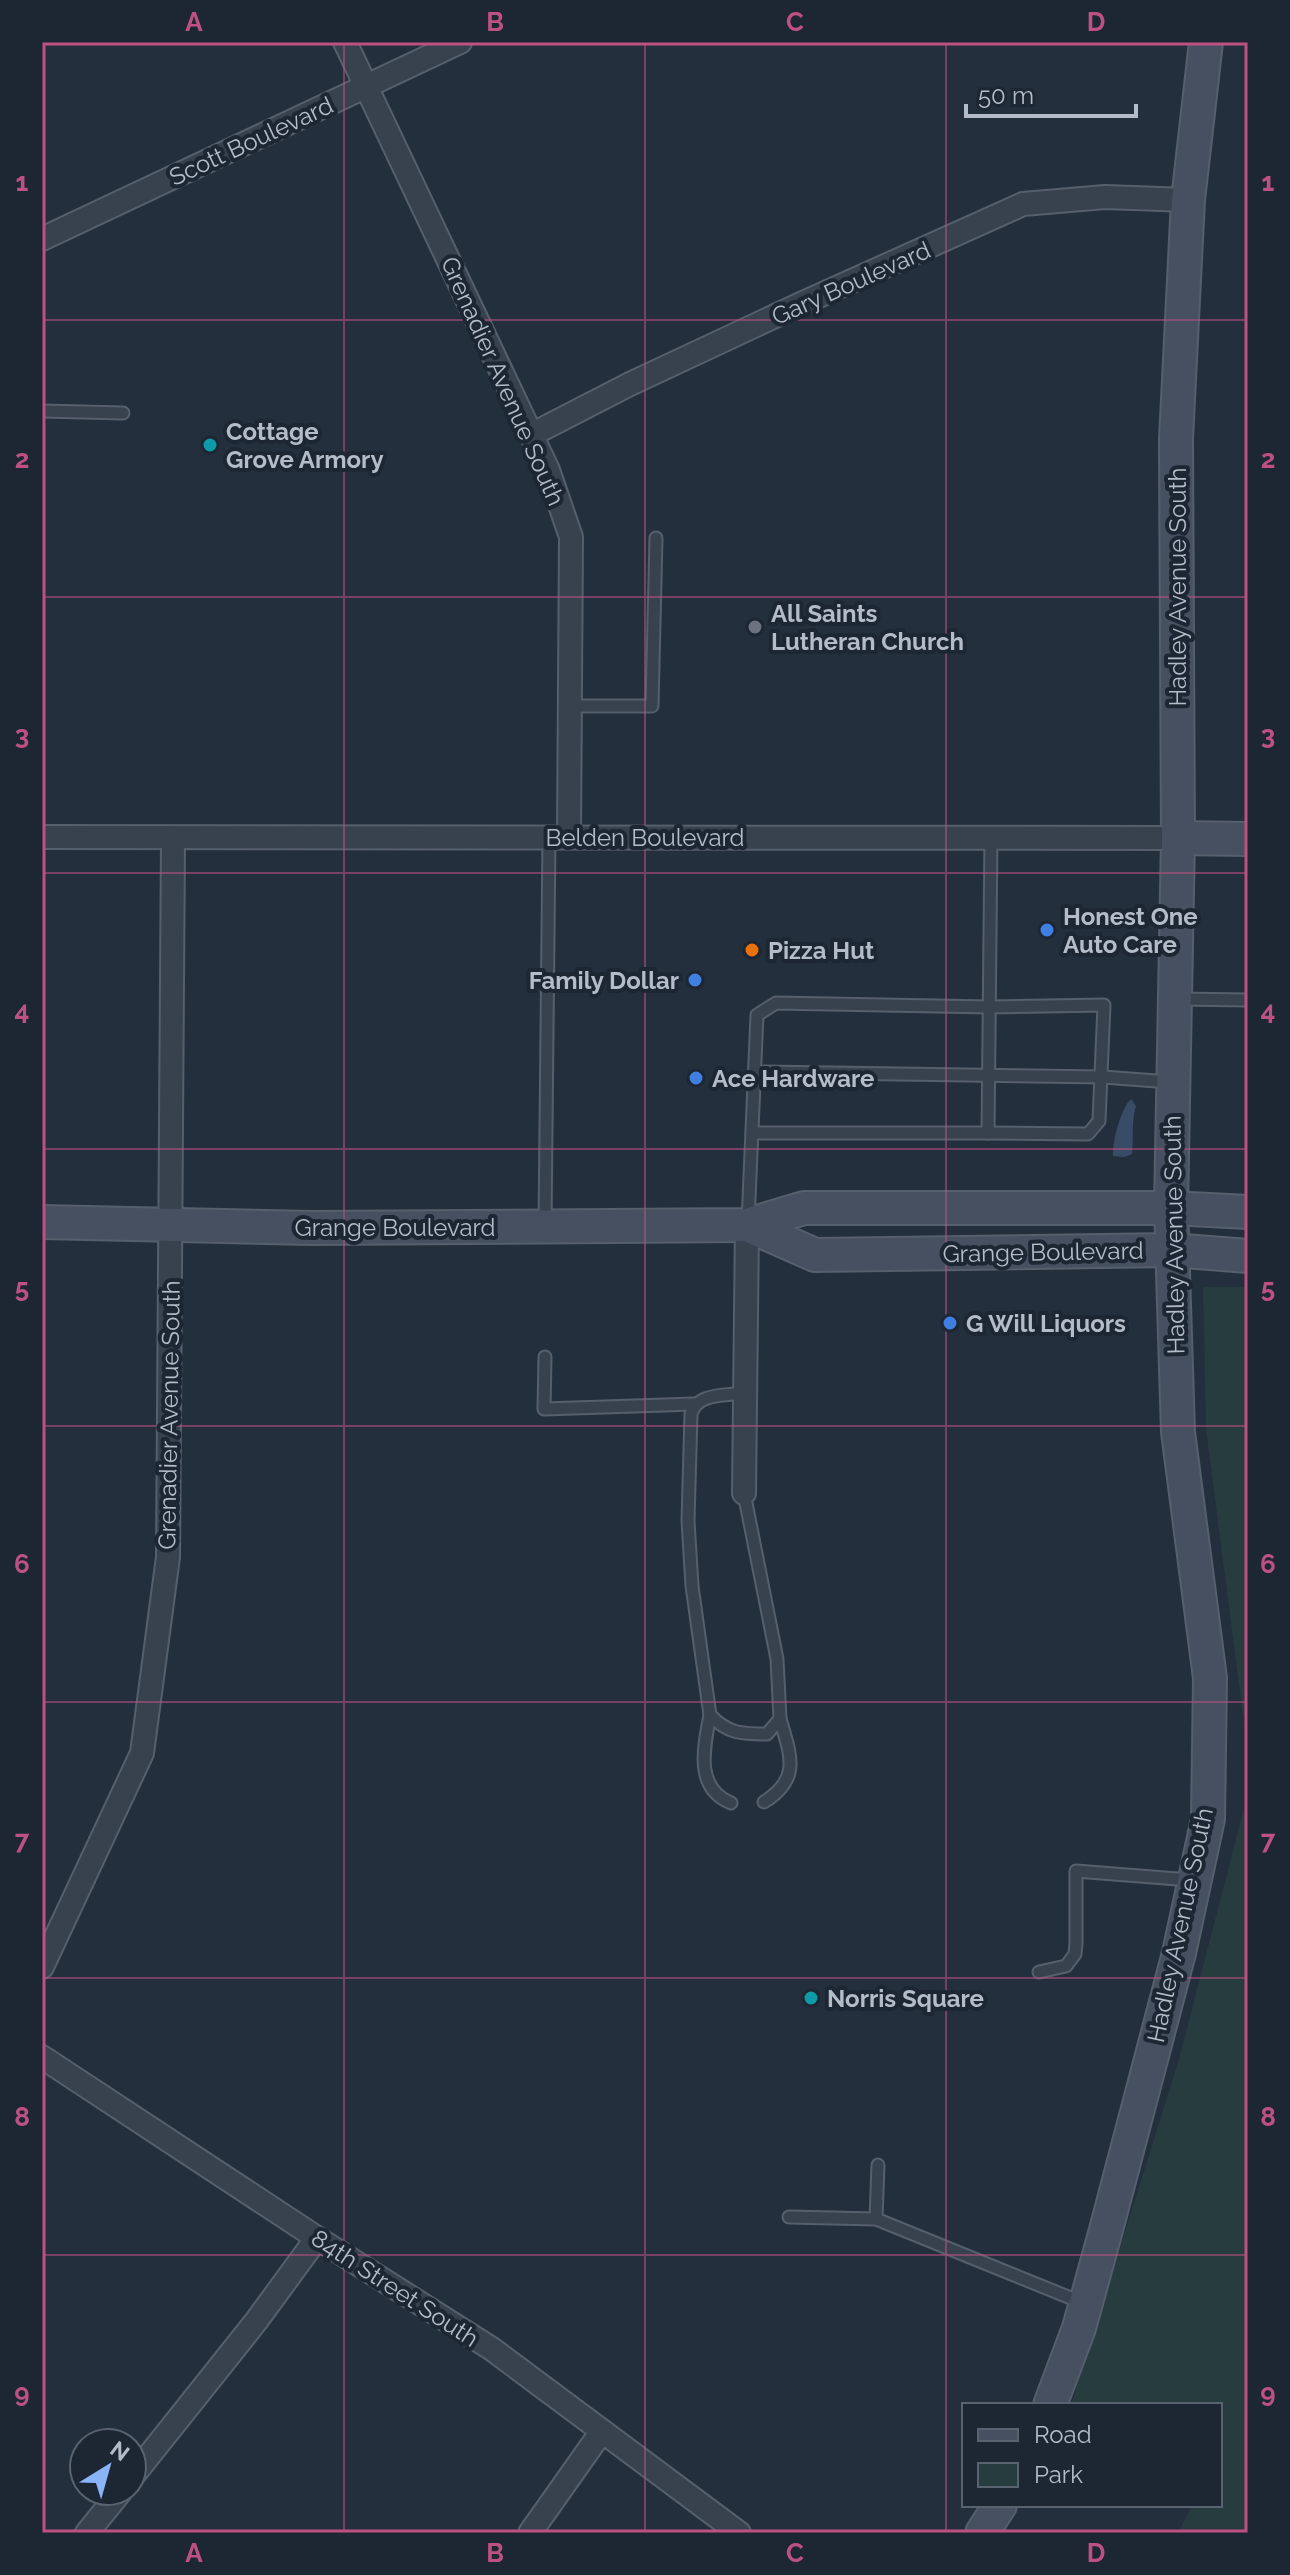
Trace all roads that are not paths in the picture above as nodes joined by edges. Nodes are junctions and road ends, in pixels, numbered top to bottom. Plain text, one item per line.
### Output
1 (345, 42) edge
2 (460, 42) edge
3 (1206, 42) edge
4 (367, 87) junction
5 (1188, 200) junction
6 (42, 239) edge
7 (42, 411) edge
8 (123, 413) dead end
9 (531, 435) junction
10 (656, 538) dead end
11 (569, 706) junction
12 (559, 836) junction
13 (42, 837) edge
14 (991, 837) junction
15 (173, 838) junction
16 (1178, 838) junction
17 (1248, 839) edge
18 (1175, 999) junction
19 (1248, 1000) edge
20 (990, 1007) junction
21 (755, 1072) junction
22 (989, 1075) junction
23 (1103, 1077) junction
24 (1173, 1083) junction
25 (753, 1133) junction
26 (988, 1133) junction
27 (1171, 1208) junction
28 (1248, 1212) edge
29 (42, 1222) edge
30 (171, 1224) junction
31 (747, 1225) junction
32 (545, 1226) junction
33 (1171, 1250) junction
34 (1248, 1256) edge
35 (545, 1357) dead end
36 (743, 1393) junction
37 (694, 1404) junction
38 (744, 1493) joint
39 (710, 1715) junction
40 (780, 1719) junction
41 (764, 1802) dead end
42 (731, 1803) dead end
43 (1195, 1880) junction
44 (42, 1967) edge
45 (1039, 1972) dead end
46 (42, 2057) edge
47 (878, 2165) dead end
48 (789, 2217) dead end
49 (876, 2219) junction
50 (317, 2238) junction
51 (1086, 2304) junction
52 (1051, 2403) edge
53 (602, 2431) junction
54 (148, 2457) edge
55 (108, 2507) edge
56 (999, 2507) edge
57 (87, 2533) edge
58 (530, 2533) edge
59 (739, 2533) edge
60 (982, 2533) edge

1 - 4 street, Grenadier Avenue South
2 - 4 street, Scott Boulevard
3 - 5 street, Hadley Avenue South
4 - 6 street, Scott Boulevard
4 - 9 street, Grenadier Avenue South
5 - 9 street, Gary Boulevard
5 - 16 street, Hadley Avenue South
7 - 8 lane
9 - 11 street, Grenadier Avenue South
10 - 11 lane
11 - 12 street, Grenadier Avenue South
12 - 14 street, Belden Boulevard
12 - 15 street, Belden Boulevard
12 - 32 lane
13 - 15 street, Belden Boulevard
14 - 16 street, Belden Boulevard
14 - 20 lane
15 - 30 street, Grenadier Avenue South
16 - 17 street, Belden Boulevard
16 - 18 street, Hadley Avenue South
18 - 19 lane
18 - 24 street, Hadley Avenue South
20 - 21 lane
20 - 22 lane
20 - 23 lane
21 - 22 lane
21 - 25 lane
22 - 23 lane
22 - 26 lane
23 - 24 lane
23 - 26 lane
24 - 27 street, Hadley Avenue South
25 - 26 lane
25 - 31 lane
27 - 28 street, Grange Boulevard
27 - 31 street, Grange Boulevard
27 - 33 street, Hadley Avenue South
29 - 30 street, Grange Boulevard
30 - 32 street, Grange Boulevard
30 - 44 street, Grenadier Avenue South
31 - 32 street, Grange Boulevard
31 - 33 street, Grange Boulevard
31 - 36 street
33 - 34 street, Grange Boulevard
33 - 43 street, Hadley Avenue South
35 - 37 lane
36 - 37 lane
36 - 38 street
37 - 39 lane
38 - 40 lane
39 - 40 lane
39 - 42 lane
40 - 41 lane
43 - 45 lane
43 - 51 street, Hadley Avenue South
46 - 50 street, 84th Street South
47 - 49 lane
48 - 49 lane
49 - 51 lane
50 - 53 street, 84th Street South
50 - 54 street
51 - 52 street, Hadley Avenue South
53 - 58 street
53 - 59 street, 84th Street South
55 - 57 street
56 - 60 street

